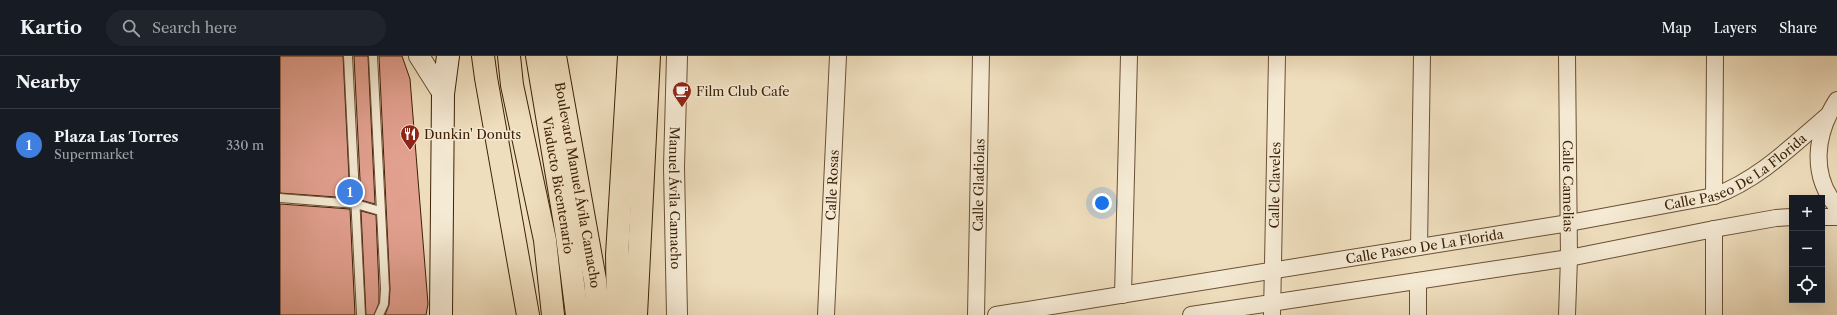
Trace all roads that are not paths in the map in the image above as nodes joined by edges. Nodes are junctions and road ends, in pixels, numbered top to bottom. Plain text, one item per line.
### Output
1 (348, 56) edge
2 (372, 56) edge
3 (419, 56) edge
4 (448, 56) edge
5 (483, 56) edge
6 (509, 56) edge
7 (537, 56) edge
8 (555, 56) edge
9 (629, 56) edge
10 (649, 56) edge
11 (677, 56) edge
12 (838, 56) edge
13 (981, 56) edge
14 (1129, 56) edge
15 (1277, 56) edge
16 (1422, 56) edge
17 (1567, 56) edge
18 (1715, 56) edge
19 (443, 94) junction
20 (1837, 100) edge
21 (1827, 116) junction
22 (1714, 196) junction
23 (280, 198) edge
24 (356, 204) junction
25 (1837, 207) edge
26 (380, 211) junction
27 (1789, 217) edge
28 (1825, 217) edge
29 (1837, 217) edge
30 (1569, 223) junction
31 (1714, 229) junction
32 (1419, 247) junction
33 (1569, 258) junction
34 (1272, 271) junction
35 (1418, 281) junction
36 (1123, 295) junction
37 (1272, 309) edge
38 (361, 315) edge
39 (379, 315) edge
40 (441, 315) edge
41 (528, 315) edge
42 (553, 315) edge
43 (577, 315) edge
44 (598, 315) edge
45 (618, 315) edge
46 (636, 315) edge
47 (677, 315) edge
48 (826, 315) edge
49 (976, 315) edge
50 (996, 315) edge
51 (1191, 315) edge
52 (1418, 315) edge
53 (1568, 315) edge
54 (1714, 315) edge

1 - 24 lane
2 - 26 lane
3 - 19 street
4 - 19 main road
5 - 41 main road
6 - 42 main road
7 - 43 main road, Viaducto Bicentenario
8 - 44 main road, Boulevard Manuel Ávila Camacho
9 - 45 main road
10 - 46 main road
11 - 47 street, Manuel Ávila Camacho
12 - 48 street, Calle Rosas
13 - 49 street, Calle Gladiolas
14 - 36 street
15 - 34 street, Calle Claveles
16 - 32 street
17 - 30 street, Calle Camelias
18 - 22 street
19 - 40 main road
20 - 21 street
21 - 22 street, Calle Paseo De La Florida
21 - 25 street
22 - 30 street, Calle Paseo De La Florida
23 - 24 lane
24 - 26 lane
24 - 38 lane
26 - 39 lane
27 - 31 street
28 - 29 street
30 - 32 street, Calle Paseo De La Florida
30 - 33 street, Calle Camelias
31 - 33 street
31 - 54 street
32 - 34 street, Calle Paseo De La Florida
33 - 35 street
33 - 53 street, Calle Camelias
34 - 36 street, Calle Paseo De La Florida
34 - 37 street, Calle Claveles
35 - 37 street
35 - 52 street
36 - 50 street, Calle Paseo De La Florida
37 - 51 street

